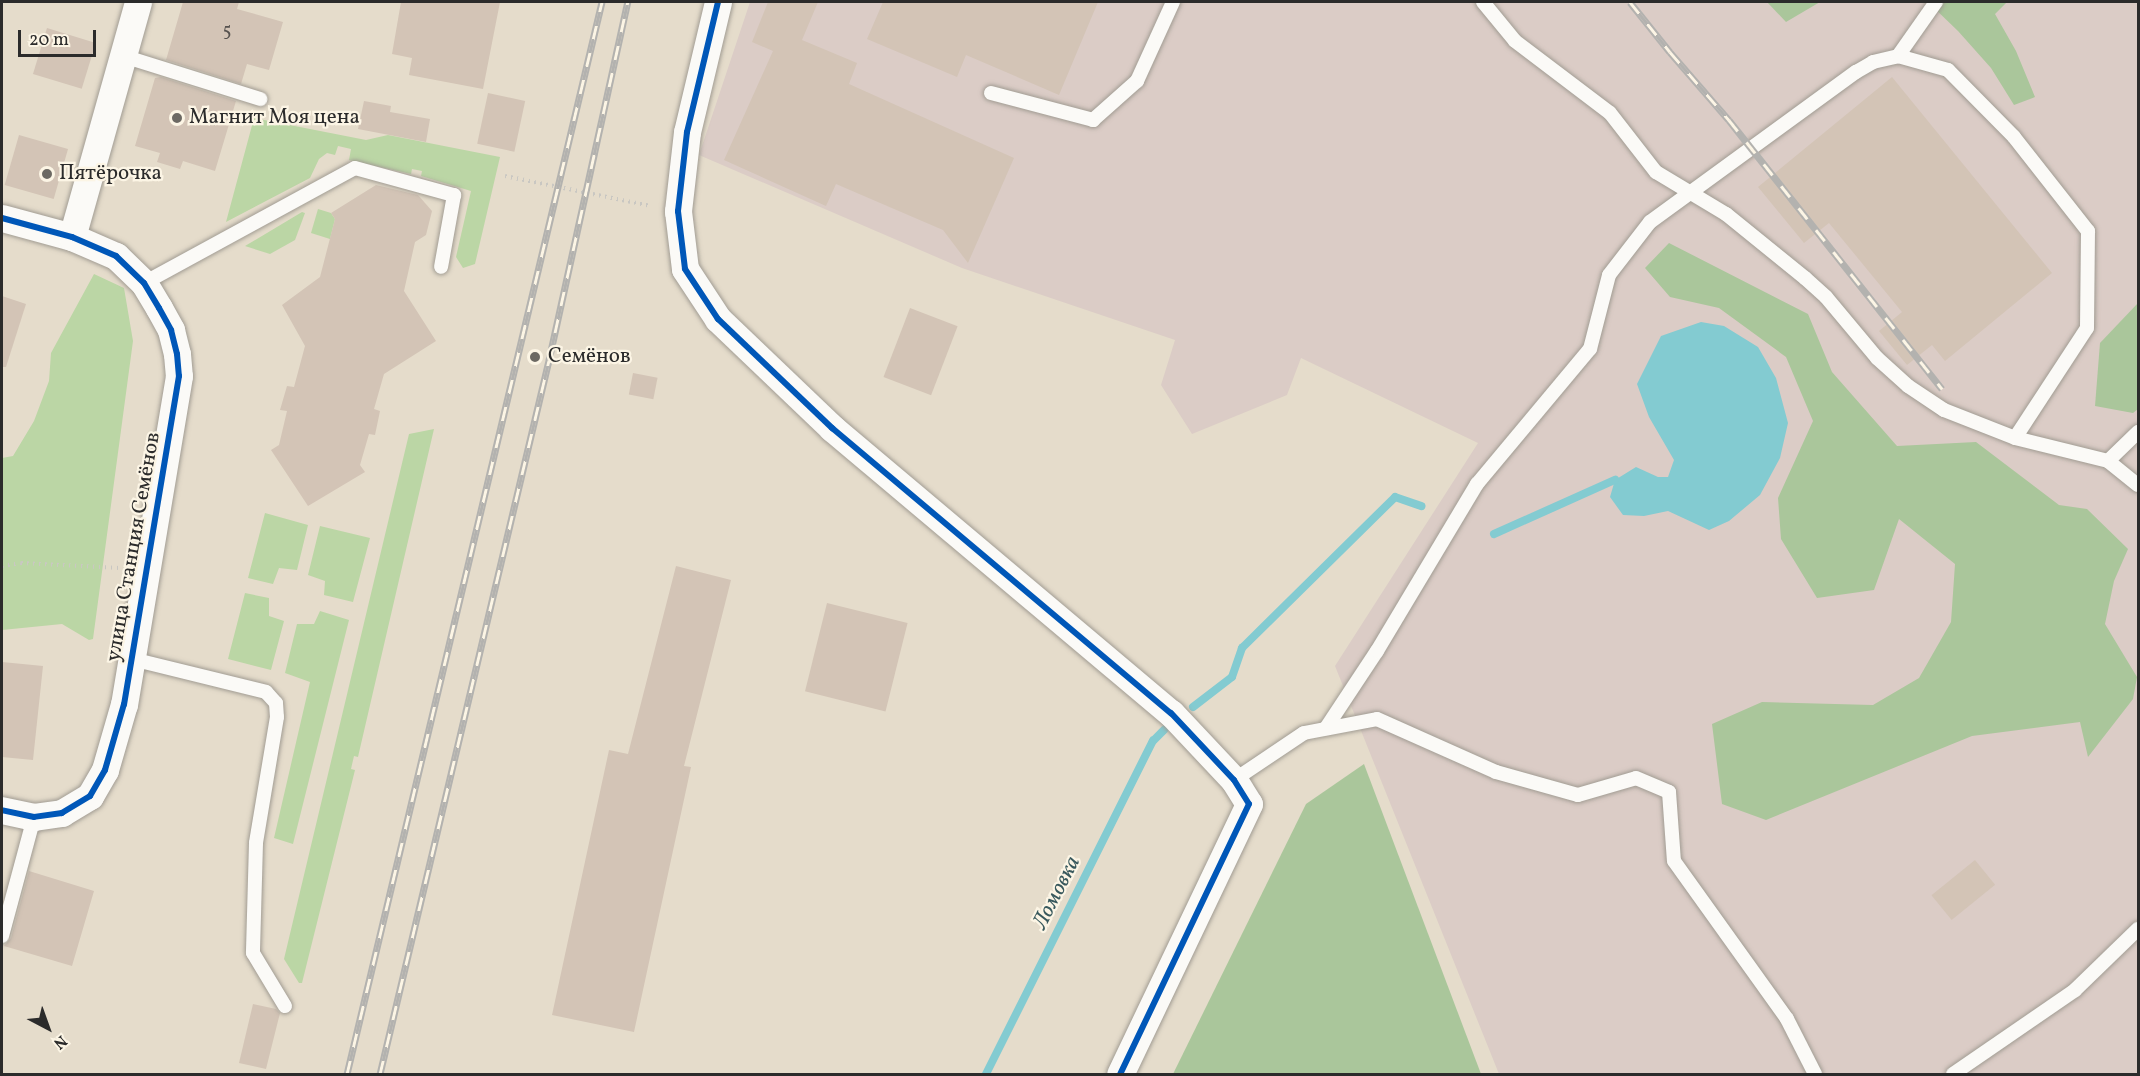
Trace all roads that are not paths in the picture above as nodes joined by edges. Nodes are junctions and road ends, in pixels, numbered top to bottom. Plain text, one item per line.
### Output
1 (138, 2) edge
2 (718, 2) edge
3 (1173, 2) edge
4 (1483, 2) edge
5 (1936, 2) edge
6 (123, 56) junction
7 (1898, 56) junction
8 (991, 93) dead end
9 (261, 99) dead end
10 (1692, 191) junction
11 (2, 218) edge
12 (72, 237) junction
13 (441, 267) dead end
14 (144, 283) junction
15 (2139, 432) edge
16 (2015, 438) junction
17 (2108, 460) junction
18 (2139, 485) edge
19 (132, 659) junction
20 (1326, 728) junction
21 (1234, 780) junction
22 (2, 810) edge
23 (34, 818) junction
24 (2139, 929) edge
25 (2, 936) edge
26 (285, 1006) dead end
27 (1120, 1074) edge
28 (1815, 1074) edge
29 (1953, 1074) edge

1 - 6 street
2 - 21 street
3 - 8 lane
4 - 10 lane
5 - 7 lane
6 - 9 lane
6 - 12 street
7 - 10 lane
7 - 16 lane
10 - 16 lane
10 - 20 lane
11 - 12 street
12 - 14 street, улица Станция Семёнов
13 - 14 lane
14 - 19 street, улица Станция Семёнов
15 - 17 lane
16 - 17 lane
17 - 18 lane
19 - 23 street, улица Станция Семёнов
19 - 26 lane
20 - 21 lane
20 - 28 lane
21 - 27 street
22 - 23 street
23 - 25 lane
24 - 29 lane

